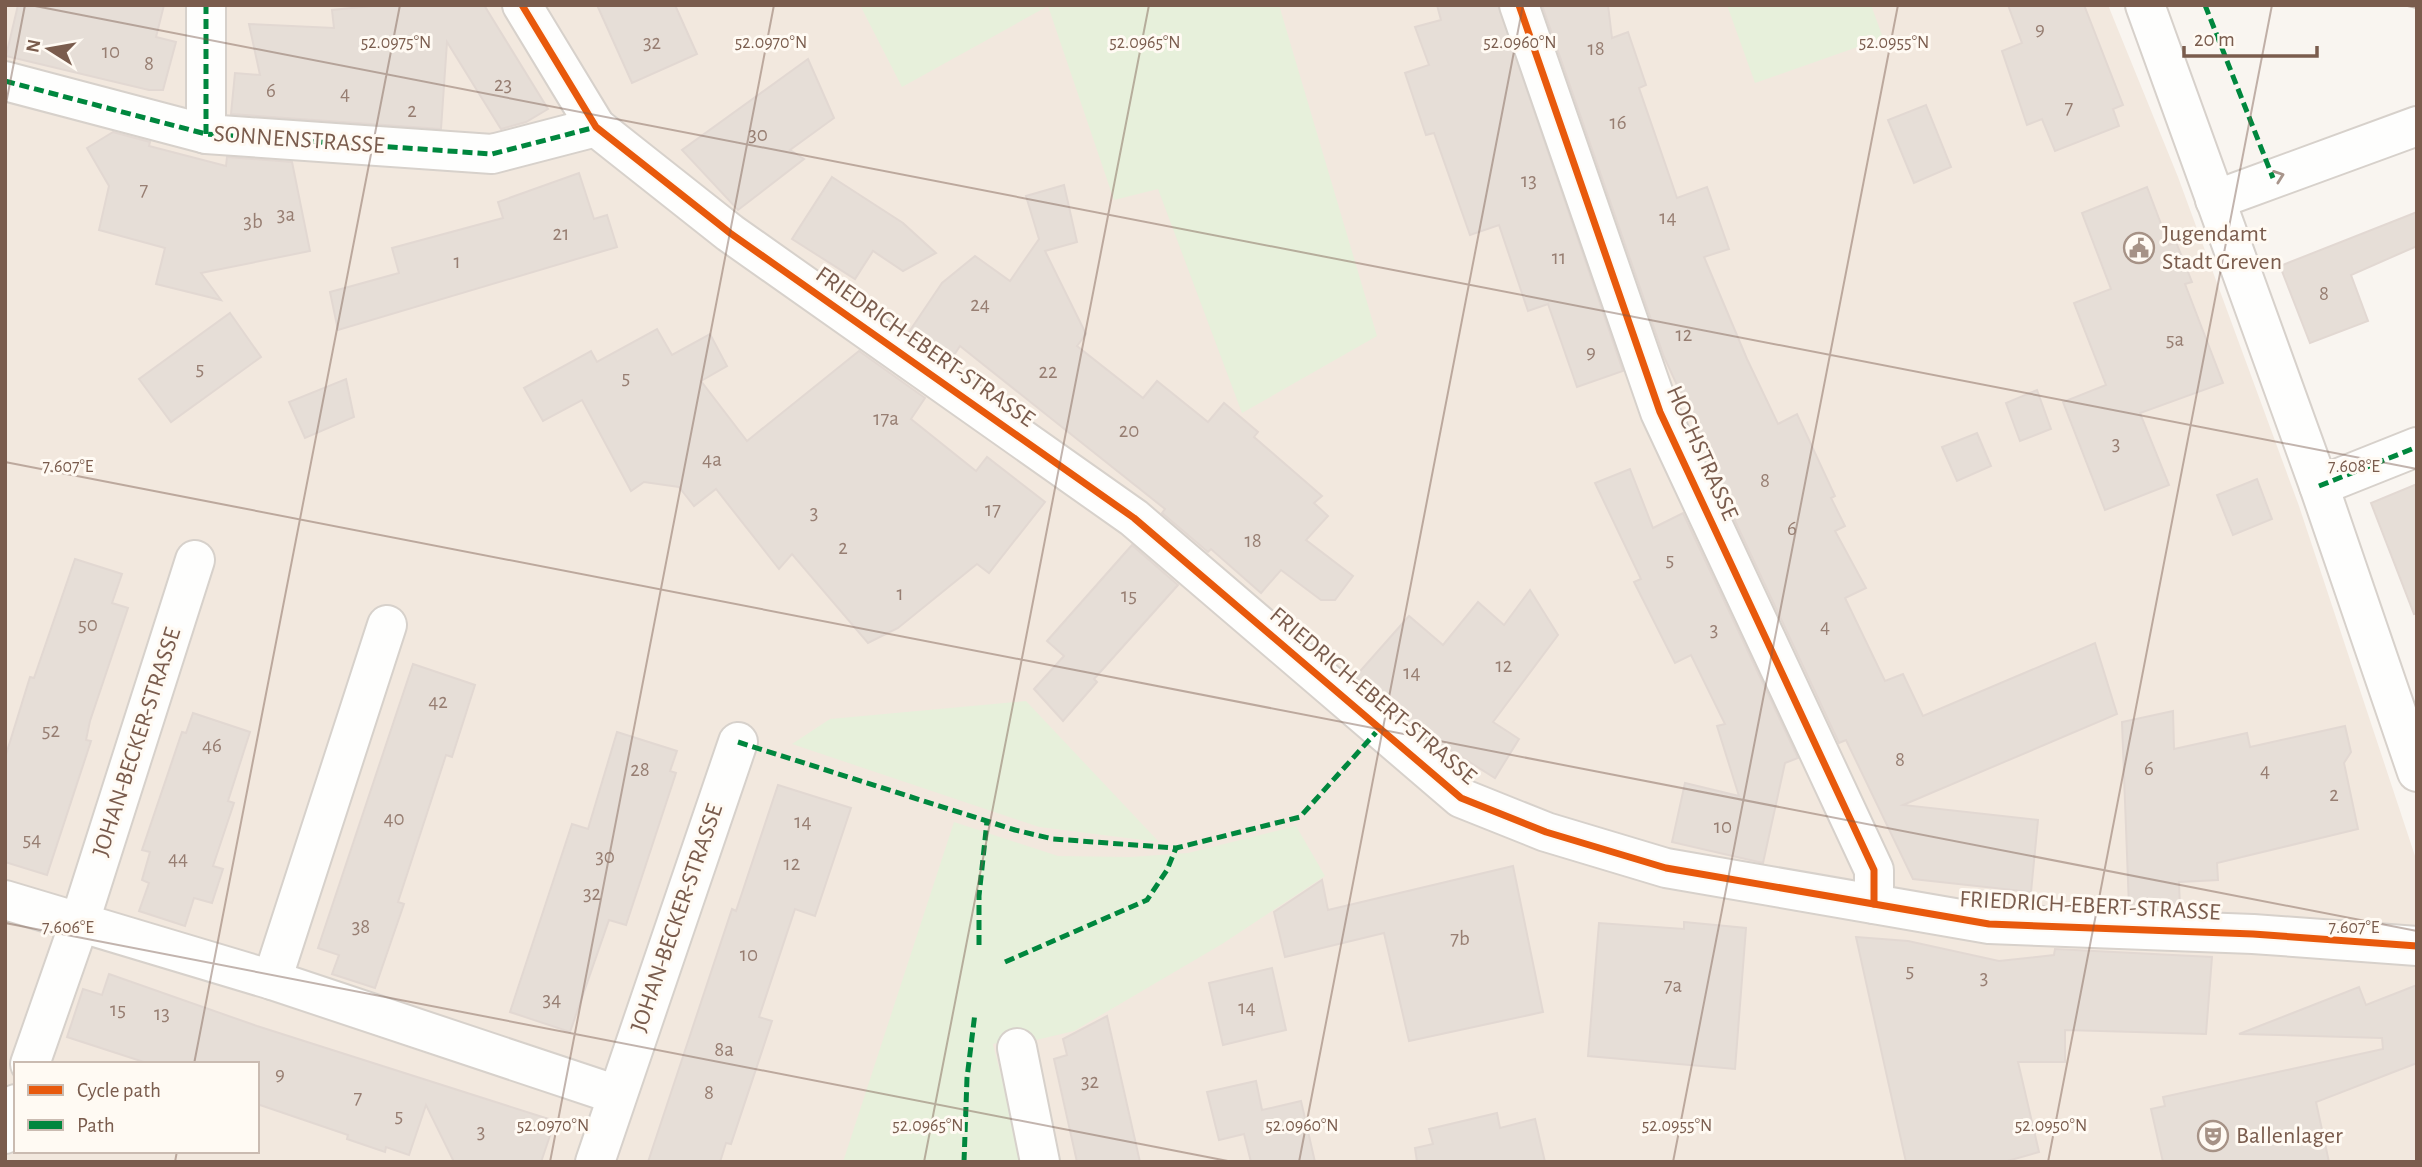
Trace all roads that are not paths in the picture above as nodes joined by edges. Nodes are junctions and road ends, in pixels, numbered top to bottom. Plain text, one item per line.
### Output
1 (206, 5) edge
2 (522, 5) edge
3 (1519, 5) edge
4 (2145, 5) edge
5 (5, 81) edge
6 (596, 127) junction
7 (2417, 127) edge
8 (206, 134) junction
9 (2215, 200) junction
10 (2417, 447) edge
11 (2319, 486) junction
12 (195, 560) dead end
13 (387, 625) dead end
14 (738, 742) dead end
15 (2417, 772) edge
16 (5, 900) edge
17 (1874, 904) junction
18 (79, 925) junction
19 (2417, 946) edge
20 (272, 980) junction
21 (1017, 1048) dead end
22 (31, 1062) edge
23 (617, 1095) junction
24 (14, 1109) edge
25 (5, 1134) edge
26 (595, 1162) edge
27 (1040, 1162) edge

1 - 8 street
2 - 6 street, FRIEDRICH-EBERT-STRASSE
3 - 17 street, HOCHSTRASSE
4 - 9 street
5 - 8 street, SONNENSTRASSE
6 - 8 street, SONNENSTRASSE
6 - 17 street, FRIEDRICH-EBERT-STRASSE
9 -> 7 street
9 - 11 street
10 - 11 street
11 - 15 street
12 - 18 street, JOHAN-BECKER-STRASSE
13 - 20 street
14 - 23 street, JOHAN-BECKER-STRASSE
16 - 18 street
17 - 19 street, FRIEDRICH-EBERT-STRASSE
18 - 20 street
18 - 22 street, JOHAN-BECKER-STRASSE
20 - 23 street
21 - 27 street
23 - 26 street, JOHAN-BECKER-STRASSE
24 - 25 street

